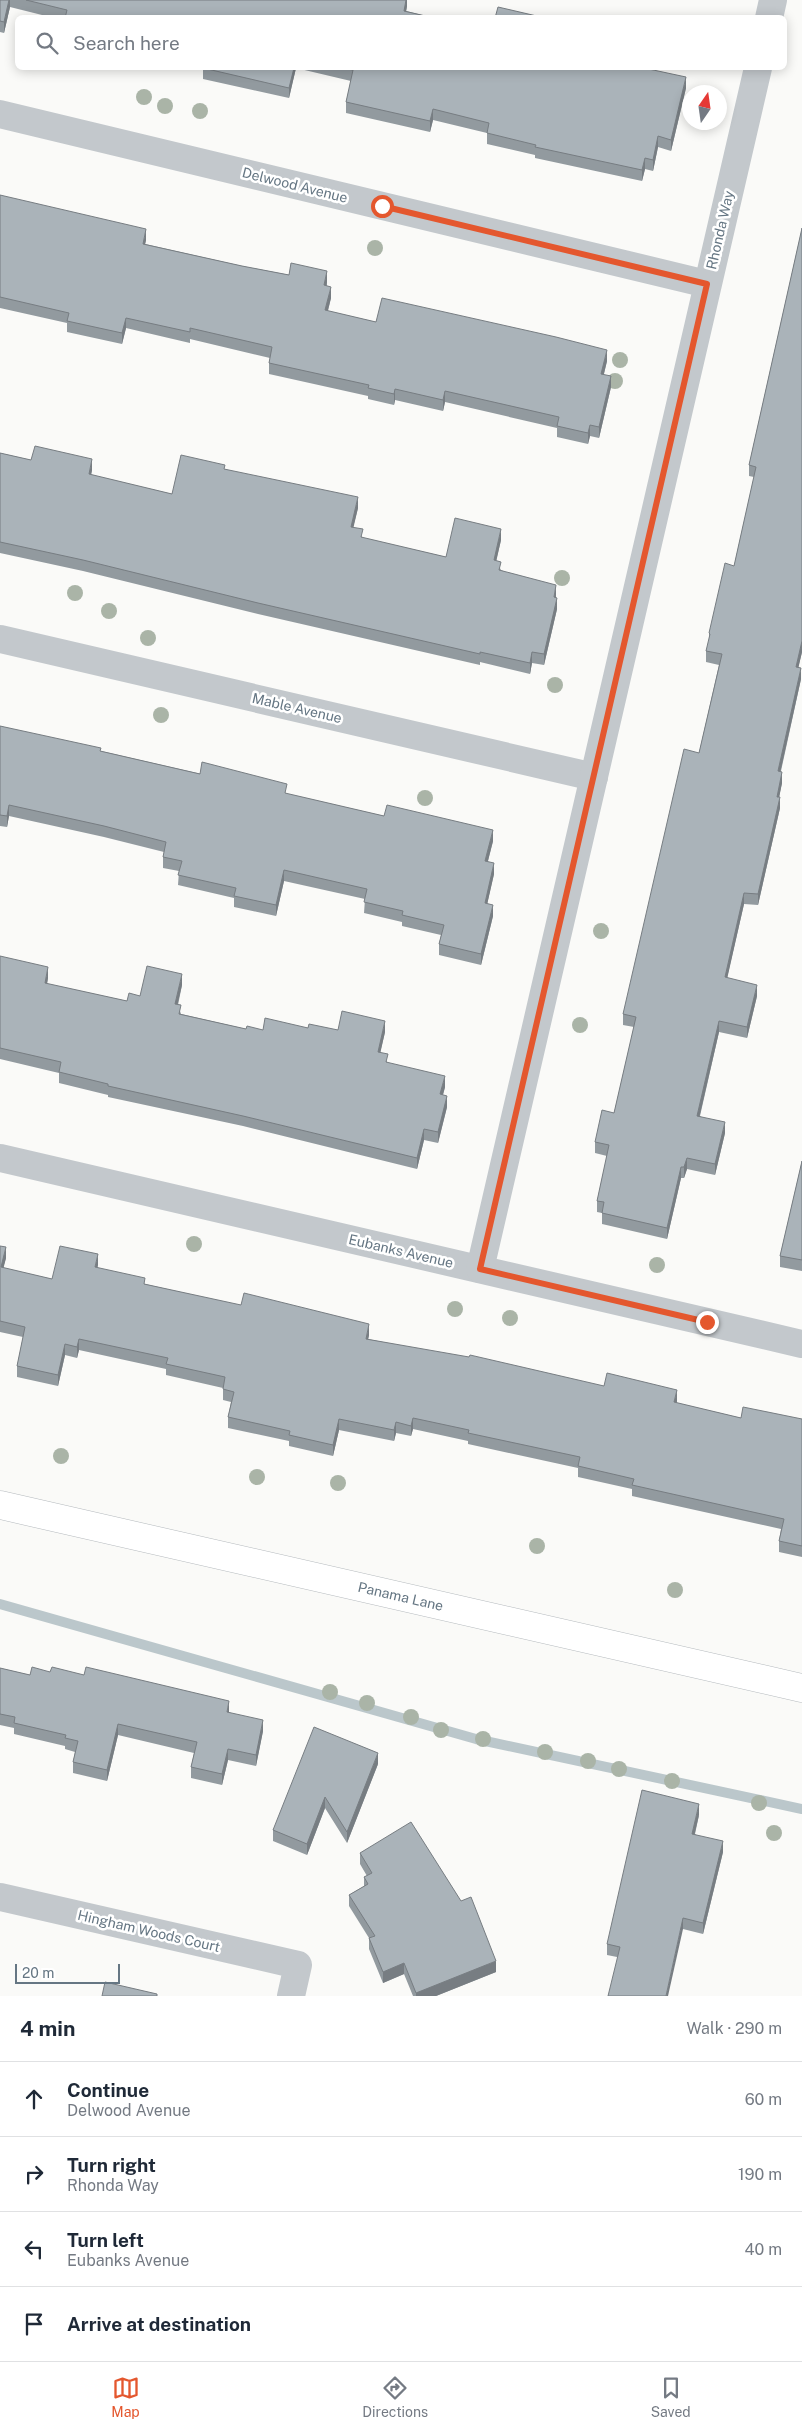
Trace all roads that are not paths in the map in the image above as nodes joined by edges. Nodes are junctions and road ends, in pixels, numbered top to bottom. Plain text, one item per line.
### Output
1 (773, 0) edge
2 (770, 15) edge
3 (758, 70) edge
4 (0, 114) edge
5 (707, 284) junction
6 (0, 639) edge
7 (594, 777) junction
8 (0, 1158) edge
9 (480, 1269) junction
10 (802, 1344) edge
11 (0, 1505) edge
12 (802, 1688) edge
13 (0, 1897) edge
14 (291, 1996) edge

1 - 2 street
3 - 5 street, Rhonda Way
4 - 5 street, Delwood Avenue
5 - 7 street, Rhonda Way
6 - 7 street, Mable Avenue
7 - 9 street, Rhonda Way
8 - 9 street, Eubanks Avenue
9 - 10 street, Eubanks Avenue
11 - 12 main road, Panama Lane
13 - 14 street, Hingham Woods Court

